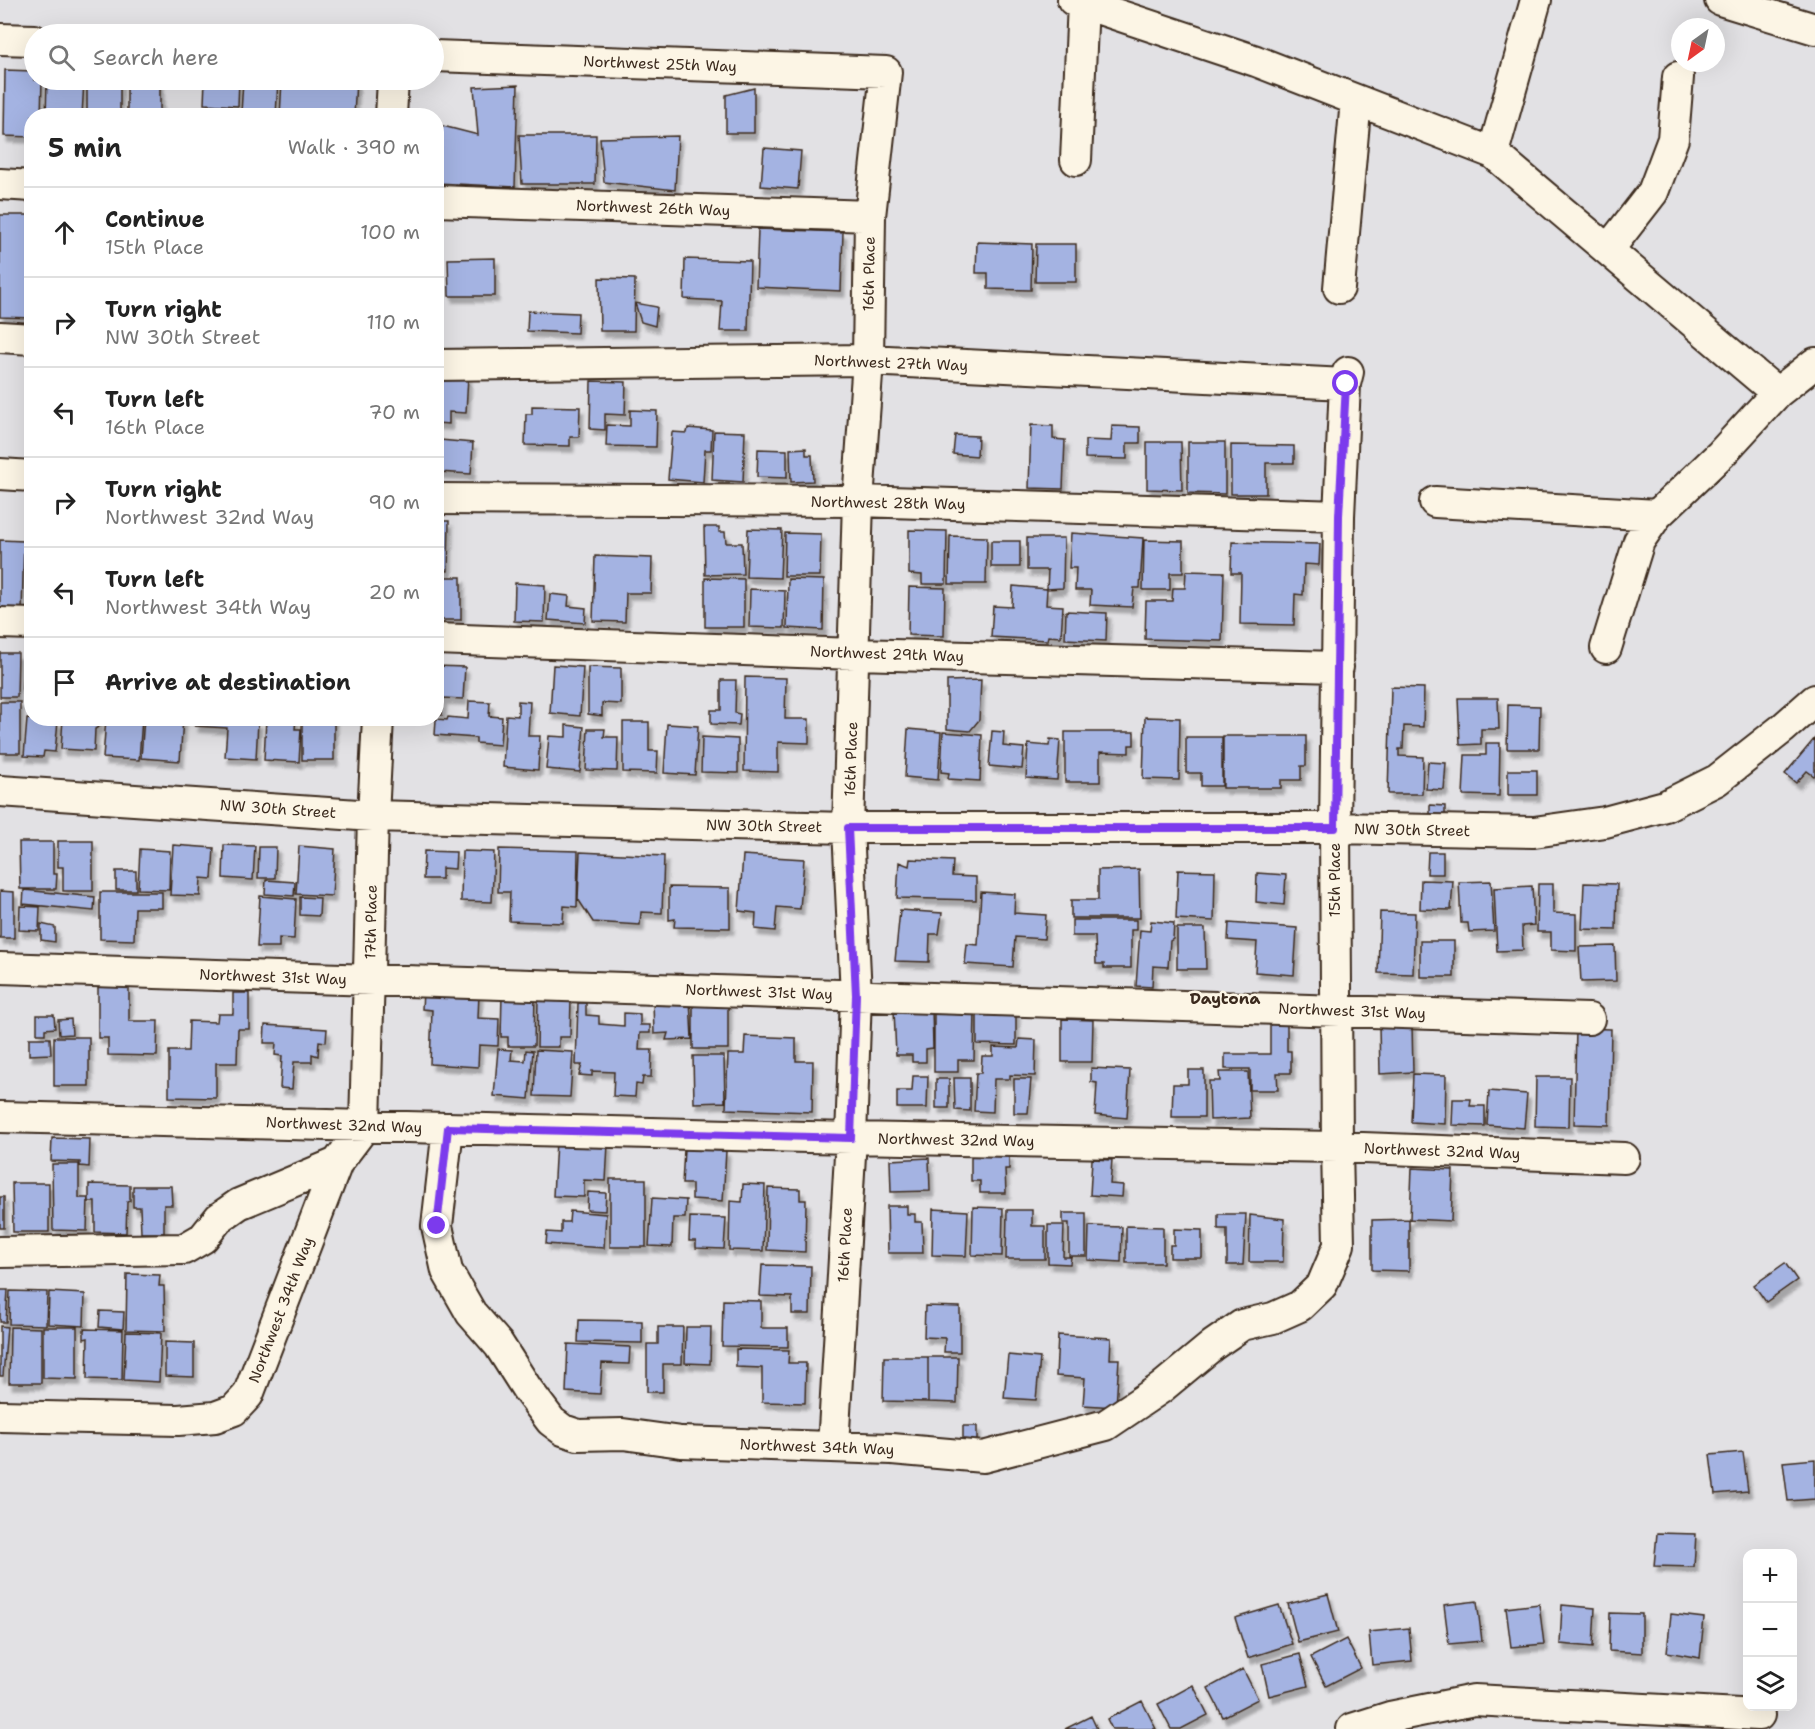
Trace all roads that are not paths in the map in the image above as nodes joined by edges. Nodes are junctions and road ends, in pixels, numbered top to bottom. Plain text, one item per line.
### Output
1 (1536, 0) edge
2 (1720, 0) edge
3 (1078, 1) edge
4 (1815, 29) edge
5 (0, 39) edge
6 (24, 40) edge
7 (444, 56) edge
8 (886, 72) joint
9 (1678, 77) dead end
10 (392, 90) edge
11 (1356, 100) junction
12 (391, 108) edge
13 (1493, 153) junction
14 (1076, 160) dead end
15 (0, 184) edge
16 (24, 186) edge
17 (444, 201) edge
18 (870, 216) junction
19 (1608, 250) junction
20 (1339, 288) dead end
21 (0, 337) edge
22 (24, 338) edge
23 (868, 360) junction
24 (1815, 363) edge
25 (444, 365) edge
26 (1347, 378) joint
27 (1778, 393) junction
28 (0, 474) edge
29 (24, 476) edge
30 (444, 499) edge
31 (858, 501) junction
32 (1435, 502) dead end
33 (1657, 515) junction
34 (1339, 516) junction
35 (0, 623) edge
36 (24, 624) edge
37 (444, 639) edge
38 (1606, 648) dead end
39 (855, 654) junction
40 (1338, 667) junction
41 (1815, 700) edge
42 (378, 726) edge
43 (0, 791) edge
44 (373, 816) junction
45 (848, 828) junction
46 (1335, 828) junction
47 (0, 968) edge
48 (370, 980) junction
49 (856, 995) junction
50 (1336, 1010) junction
51 (1589, 1019) dead end
52 (0, 1117) edge
53 (365, 1126) junction
54 (448, 1128) junction
55 (851, 1138) junction
56 (1337, 1147) junction
57 (1624, 1158) dead end
58 (337, 1163) junction
59 (1340, 1245) joint
60 (0, 1252) edge
61 (0, 1416) edge
62 (833, 1447) junction
63 (1759, 1717) edge
64 (1352, 1729) edge

1 - 13 street
2 - 4 street
3 - 11 street
3 - 14 street
5 - 6 street
7 - 8 street, Northwest 25th Way
8 - 18 street, 16th Place
9 - 19 street
10 - 12 street
11 - 13 street
11 - 20 street
13 - 19 street
15 - 16 street
17 - 18 street, Northwest 26th Way
18 - 23 street, 16th Place
19 - 27 street
21 - 22 street
23 - 25 street, Northwest 27th Way
23 - 26 street, Northwest 27th Way
23 - 31 street, 16th Place
24 - 27 street
26 - 34 street, 15th Place
27 - 33 street
28 - 29 street
30 - 31 street, Northwest 28th Way
31 - 34 street, Northwest 28th Way
31 - 39 street, 16th Place
32 - 33 street
33 - 38 street
34 - 40 street, 15th Place
35 - 36 street
37 - 39 street, Northwest 29th Way
39 - 40 street, Northwest 29th Way
39 - 45 street, 16th Place
40 - 46 street, 15th Place
41 - 46 street, NW 30th Street
42 - 44 street, 17th Place
43 - 44 street, NW 30th Street
44 - 45 street, NW 30th Street
44 - 48 street, 17th Place
45 - 46 street, NW 30th Street
45 - 49 street, 16th Place
46 - 50 street, 15th Place
47 - 48 street, Northwest 31st Way
48 - 49 street, Northwest 31st Way
48 - 53 street, 17th Place
49 - 50 street, Northwest 31st Way
49 - 55 street, 16th Place
50 - 51 street, Northwest 31st Way
50 - 56 street, 15th Place
52 - 53 street, Northwest 32nd Way
53 - 54 street, Northwest 32nd Way
53 - 58 street, Northwest 34th Way
54 - 55 street, Northwest 32nd Way
54 - 62 street, Northwest 34th Way
55 - 56 street, Northwest 32nd Way
55 - 62 street, 16th Place
56 - 57 street, Northwest 32nd Way
56 - 59 street, 15th Place
58 - 60 street
58 - 61 street, Northwest 34th Way
59 - 62 street, Northwest 34th Way
63 - 64 street

